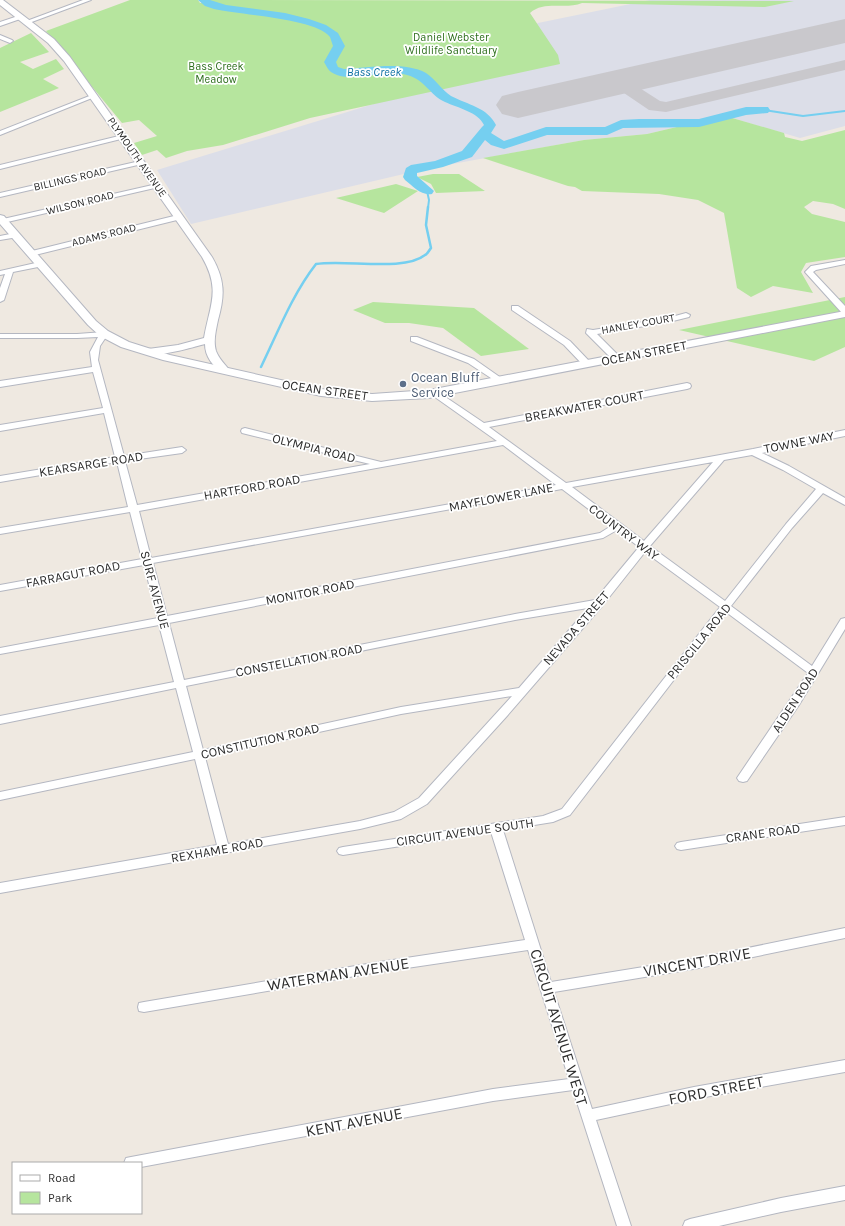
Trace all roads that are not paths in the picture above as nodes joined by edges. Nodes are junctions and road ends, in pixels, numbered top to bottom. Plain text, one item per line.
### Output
1 (88, 0) edge
2 (2, 1) edge
3 (24, 20) junction
4 (1, 23) edge
5 (0, 37) edge
6 (10, 41) dead end
7 (94, 96) junction
8 (0, 133) edge
9 (123, 138) junction
10 (140, 163) junction
11 (0, 167) edge
12 (157, 186) junction
13 (0, 195) edge
14 (178, 216) junction
15 (2, 219) edge
16 (15, 235) junction
17 (0, 238) edge
18 (31, 254) junction
19 (845, 262) edge
20 (40, 264) junction
21 (10, 270) junction
22 (0, 273) edge
23 (0, 300) edge
24 (516, 308) dead end
25 (845, 313) edge
26 (686, 315) dead end
27 (104, 334) junction
28 (0, 336) edge
29 (414, 339) dead end
30 (208, 340) junction
31 (148, 352) junction
32 (616, 358) junction
33 (587, 364) junction
34 (96, 369) junction
35 (225, 371) junction
36 (500, 380) junction
37 (0, 384) edge
38 (687, 386) dead end
39 (435, 393) junction
40 (107, 410) junction
41 (482, 426) junction
42 (0, 428) edge
43 (245, 432) dead end
44 (845, 433) edge
45 (504, 442) junction
46 (182, 450) dead end
47 (753, 452) junction
48 (721, 458) junction
49 (119, 459) junction
50 (382, 464) junction
51 (0, 479) edge
52 (562, 485) junction
53 (822, 488) junction
54 (845, 502) edge
55 (133, 509) junction
56 (617, 526) junction
57 (0, 531) edge
58 (644, 547) junction
59 (147, 561) junction
60 (0, 588) edge
61 (599, 602) junction
62 (727, 607) junction
63 (163, 620) junction
64 (845, 621) edge
65 (0, 651) edge
66 (813, 672) junction
67 (180, 684) junction
68 (522, 691) junction
69 (0, 720) edge
70 (199, 755) junction
71 (743, 778) dead end
72 (0, 796) edge
73 (427, 796) joint
74 (578, 797) joint
75 (845, 821) edge
76 (496, 828) junction
77 (680, 846) dead end
78 (224, 848) junction
79 (343, 852) dead end
80 (0, 888) edge
81 (845, 933) edge
82 (533, 944) junction
83 (548, 988) junction
84 (144, 1007) dead end
85 (845, 1066) edge
86 (576, 1084) junction
87 (587, 1116) junction
88 (136, 1162) edge
89 (845, 1194) edge
90 (624, 1226) edge
91 (690, 1226) edge

1 - 3 street
2 - 3 street, PLYMOUTH AVENUE
3 - 4 street
3 - 7 street, PLYMOUTH AVENUE
5 - 6 street
7 - 8 street
7 - 9 street, PLYMOUTH AVENUE
9 - 10 street, PLYMOUTH AVENUE
9 - 11 street
10 - 12 street, PLYMOUTH AVENUE
10 - 13 street, BILLINGS ROAD
12 - 14 street, PLYMOUTH AVENUE
12 - 15 street, WILSON ROAD
14 - 18 street, ADAMS ROAD
14 - 30 street, PLYMOUTH AVENUE
15 - 16 main road, OCEAN STREET
16 - 17 street
16 - 18 main road, OCEAN STREET
18 - 20 main road, OCEAN STREET
19 - 25 street
20 - 21 street
20 - 27 main road, OCEAN STREET
21 - 22 street
21 - 23 street
24 - 33 street
25 - 32 main road, OCEAN STREET
26 - 32 street, HANLEY COURT
27 - 28 street
27 - 31 main road, OCEAN STREET
27 - 34 street, SURF AVENUE
29 - 36 street
30 - 31 street
30 - 35 street
31 - 35 main road, OCEAN STREET
32 - 33 main road, OCEAN STREET
33 - 36 main road, OCEAN STREET
34 - 37 street
34 - 40 street, SURF AVENUE
35 - 39 main road, OCEAN STREET
36 - 39 main road, OCEAN STREET
38 - 41 street, BREAKWATER COURT
39 - 41 street, COUNTRY WAY
40 - 42 street
40 - 49 street, SURF AVENUE
41 - 45 street, COUNTRY WAY
43 - 50 street, OLYMPIA ROAD
44 - 47 street, TOWNE WAY
45 - 50 street, HARTFORD ROAD
45 - 52 street, COUNTRY WAY
46 - 49 street, KEARSARGE ROAD
47 - 48 street, MAYFLOWER LANE
47 - 53 street
48 - 52 street, MAYFLOWER LANE
48 - 58 street, NEVADA STREET
49 - 51 street, KEARSARGE ROAD
49 - 55 street, SURF AVENUE
50 - 55 street, HARTFORD ROAD
52 - 56 street, COUNTRY WAY
52 - 59 street, MAYFLOWER LANE
53 - 54 street
53 - 62 street, PRISCILLA ROAD
55 - 57 street, HARTFORD ROAD
55 - 59 street, SURF AVENUE
56 - 58 street, COUNTRY WAY
56 - 63 street, MONITOR ROAD
58 - 61 street, NEVADA STREET
58 - 62 street, COUNTRY WAY
59 - 60 street, FARRAGUT ROAD
59 - 63 street, SURF AVENUE
61 - 67 street, CONSTELLATION ROAD
61 - 68 street, NEVADA STREET
62 - 66 street, COUNTRY WAY
62 - 74 street, PRISCILLA ROAD
63 - 65 street, MONITOR ROAD
63 - 67 street, SURF AVENUE
64 - 66 street, ALDEN ROAD
66 - 71 street, ALDEN ROAD
67 - 69 street, CONSTELLATION ROAD
67 - 70 street, SURF AVENUE
68 - 70 street, CONSTITUTION ROAD
68 - 73 street, NEVADA STREET
70 - 72 street, CONSTITUTION ROAD
70 - 78 street, SURF AVENUE
73 - 78 street, REXHAME ROAD
74 - 76 street, CIRCUIT AVENUE SOUTH
75 - 77 street, CRANE ROAD
76 - 79 street, CIRCUIT AVENUE SOUTH
76 - 82 street, CIRCUIT AVENUE WEST
78 - 80 street, REXHAME ROAD
81 - 83 street, VINCENT DRIVE
82 - 83 street, CIRCUIT AVENUE WEST
82 - 84 street, WATERMAN AVENUE
83 - 86 street, CIRCUIT AVENUE WEST
85 - 87 street, FORD STREET
86 - 87 street, CIRCUIT AVENUE WEST
86 - 88 street, KENT AVENUE
87 - 90 street, CIRCUIT AVENUE WEST
89 - 91 street

